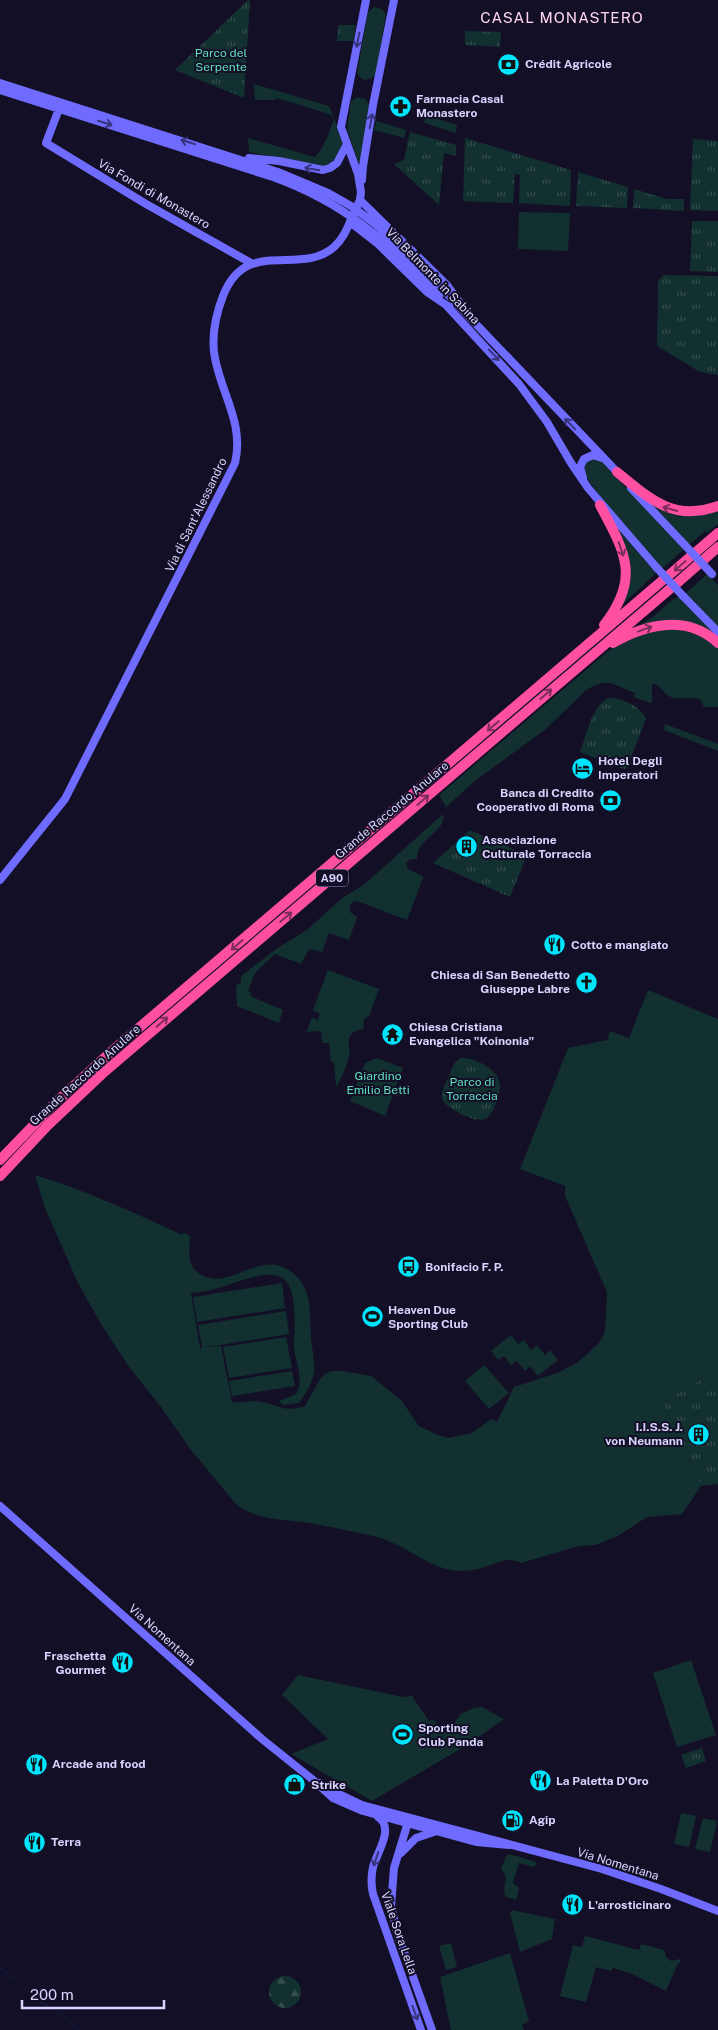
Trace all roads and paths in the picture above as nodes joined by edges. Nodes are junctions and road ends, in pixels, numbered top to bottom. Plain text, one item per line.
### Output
1 (366, 0) edge
2 (394, 0) edge
3 (0, 83) edge
4 (0, 90) edge
5 (59, 109) junction
6 (347, 144) junction
7 (235, 157) junction
8 (361, 196) junction
9 (350, 222) junction
10 (365, 232) junction
11 (343, 236) junction
12 (251, 263) junction
13 (449, 307) junction
14 (469, 319) junction
15 (604, 459) junction
16 (617, 472) junction
17 (588, 488) junction
18 (600, 505) junction
19 (718, 506) edge
20 (718, 534) edge
21 (718, 547) edge
22 (715, 577) edge
23 (670, 582) junction
24 (718, 632) edge
25 (718, 642) edge
26 (589, 644) junction
27 (587, 660) junction
28 (0, 880) edge
29 (0, 1160) edge
30 (0, 1176) edge
31 (0, 1506) edge
32 (312, 1778) junction
33 (377, 1815) junction
34 (408, 1821) junction
35 (438, 1832) junction
36 (509, 1844) junction
37 (395, 1863) junction
38 (718, 1911) edge
39 (421, 2030) edge
40 (432, 2030) edge

1 -> 6 main road
8 -> 2 main road
7 -> 3 main road, Via Belmonte in Sabina
4 - 5 main road, Via Belmonte in Sabina
5 - 12 main road, Via Fondi di Monastero
5 -> 13 main road, Via Belmonte in Sabina
6 -> 7 main road
6 - 8 main road
7 - 14 main road, Via Belmonte in Sabina
8 - 9 main road, bridge
8 - 14 main road
9 - 10 main road
9 - 11 main road
10 - 11 main road
10 - 13 main road
11 - 12 main road
12 - 28 main road, Via di Sant'Alessandro
13 -> 17 main road, Via Belmonte in Sabina
15 -> 14 main road, Via Belmonte in Sabina
15 - 16 main road, Via Belmonte in Sabina
15 - 17 main road, Via Belmonte in Sabina
19 -> 16 highway
16 - 22 main road, Via Belmonte in Sabina, bridge
17 - 18 main road, Via Belmonte in Sabina
18 - 24 main road, Via Belmonte in Sabina, bridge
18 -> 26 highway
20 -> 23 highway, Grande Raccordo Anulare / A90
21 - 23 highway, Grande Raccordo Anulare / A90
23 - 26 highway, Grande Raccordo Anulare / A90
23 - 27 highway, Grande Raccordo Anulare / A90
27 -> 25 highway
26 -> 29 highway, Grande Raccordo Anulare / A90
30 -> 27 highway, Grande Raccordo Anulare / A90
31 - 32 main road, Via Nomentana
32 - 33 main road, Via Nomentana
32 - 34 main road, Via Nomentana
33 - 34 main road, Via Nomentana
33 -> 39 main road, Viale Sora Lella
34 - 35 main road, Via Nomentana
34 - 36 main road, Via Nomentana
34 - 37 main road, Viale Sora Lella
35 - 36 main road, Via Nomentana
35 - 37 main road, Viale Sora Lella
36 - 38 main road, Via Nomentana
37 - 40 main road, Viale Sora Lella

